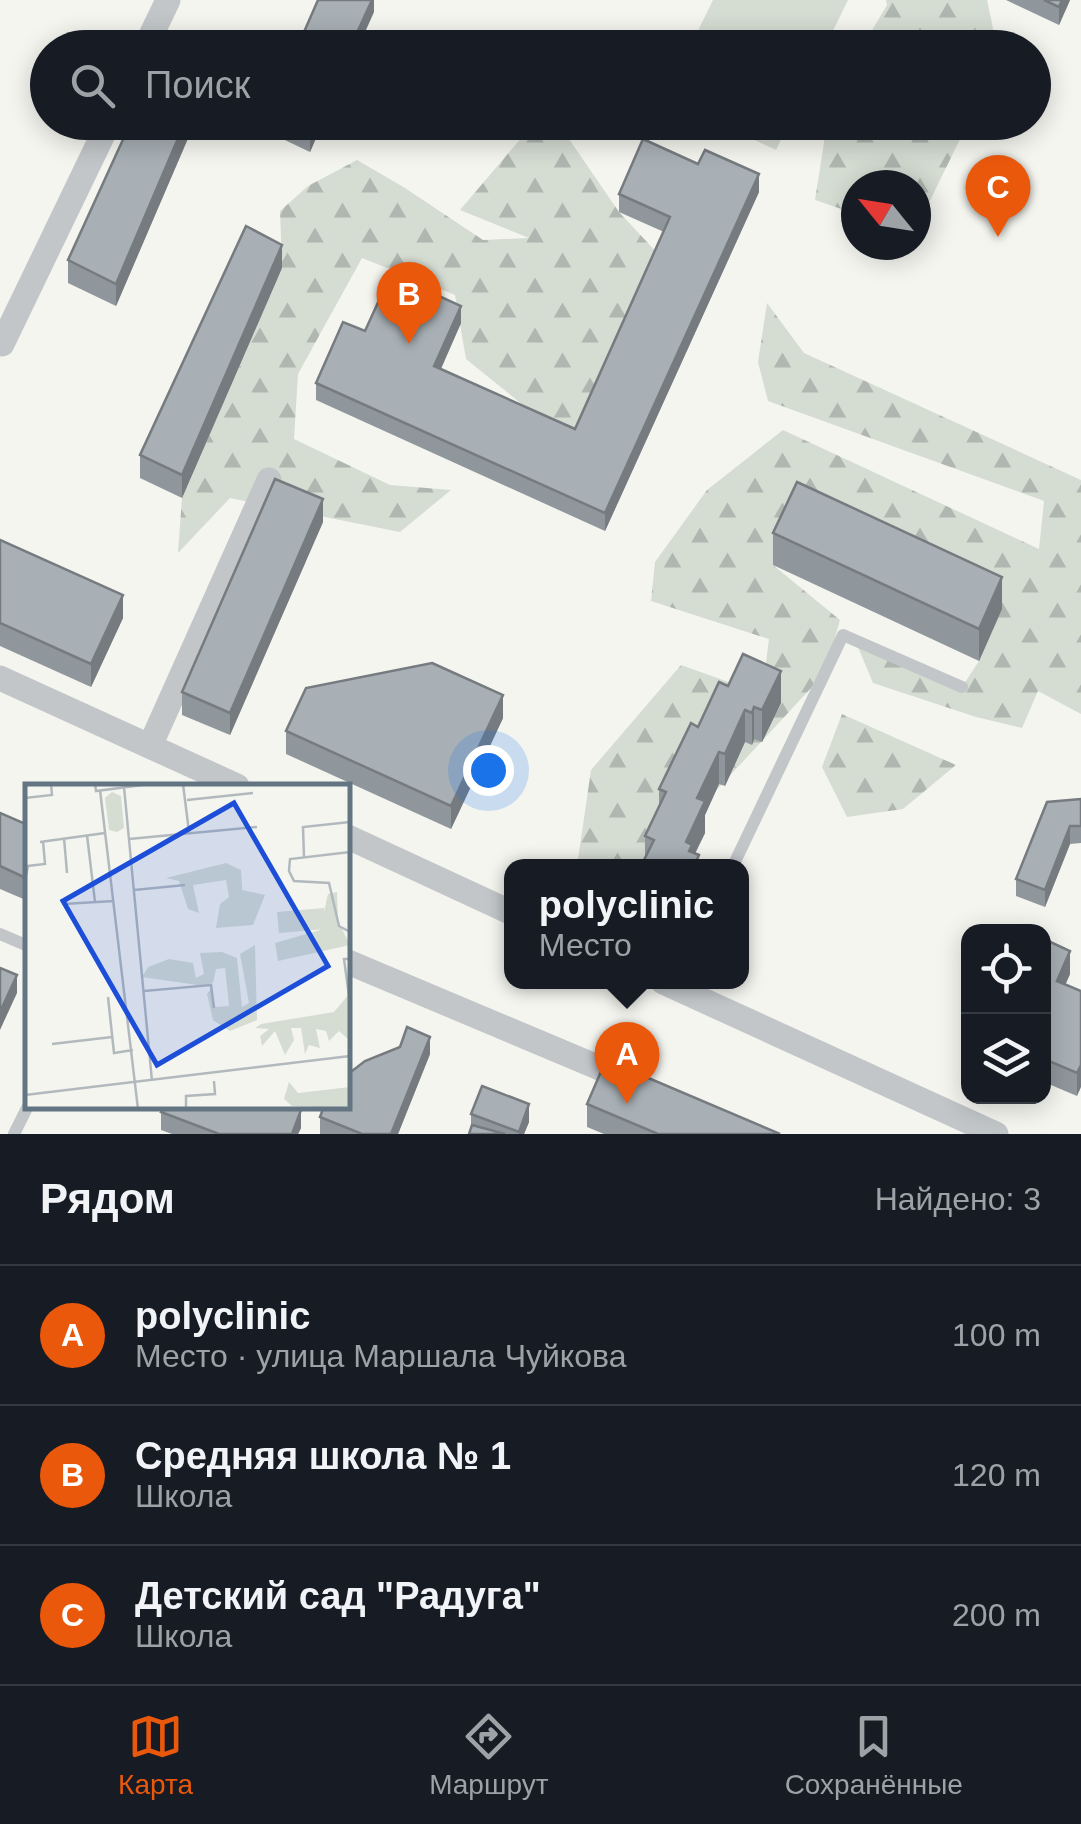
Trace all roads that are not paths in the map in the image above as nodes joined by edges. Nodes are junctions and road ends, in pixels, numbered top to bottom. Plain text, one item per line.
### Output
1 (168, 0) edge
2 (154, 30) edge
3 (99, 140) edge
4 (10, 303) edge
5 (1, 347) edge
6 (269, 480) dead end
7 (0, 678) edge
8 (962, 687) dead end
9 (150, 746) junction
10 (233, 784) edge
11 (350, 838) edge
12 (736, 859) edge
13 (504, 908) edge
14 (0, 934) edge
15 (25, 945) edge
16 (350, 963) edge
17 (683, 989) edge
18 (651, 1089) edge
19 (26, 1109) edge
20 (14, 1134) edge
21 (996, 1134) edge

1 - 2 street
3 - 4 street
4 - 5 street
6 - 9 street
7 - 9 street
8 - 12 lane
9 - 10 street
11 - 13 street
14 - 15 lane
16 - 18 street
17 - 21 street
19 - 20 lane

